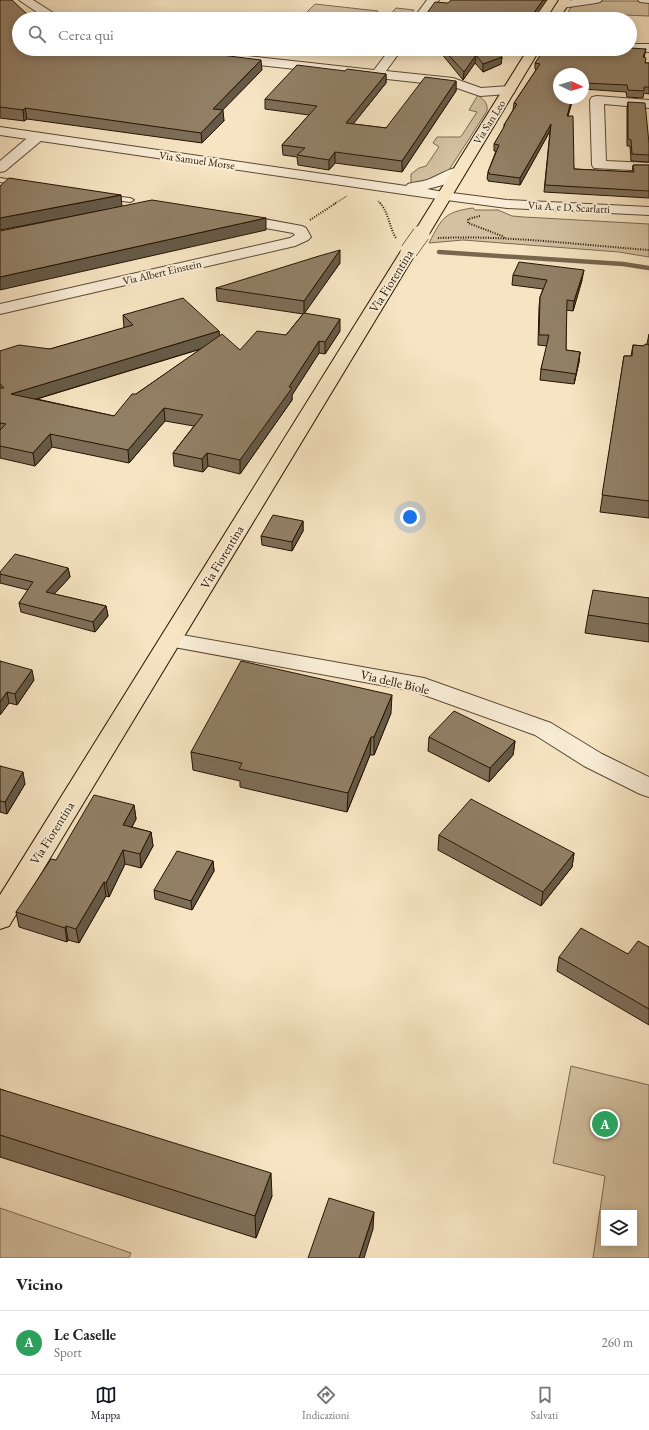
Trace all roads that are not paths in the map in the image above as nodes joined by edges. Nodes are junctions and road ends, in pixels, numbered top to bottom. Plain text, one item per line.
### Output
1 (25, 0) edge
2 (39, 0) edge
3 (433, 0) edge
4 (596, 0) edge
5 (645, 0) edge
6 (649, 0) edge
7 (563, 3) edge
8 (43, 12) edge
9 (48, 12) edge
10 (424, 12) edge
11 (557, 12) edge
12 (637, 48) edge
13 (649, 48) edge
14 (216, 56) edge
15 (391, 56) edge
16 (530, 56) edge
17 (520, 72) junction
18 (378, 73) junction
19 (483, 88) junction
20 (508, 90) junction
21 (649, 104) edge
22 (497, 110) junction
23 (0, 130) edge
24 (37, 137) junction
25 (622, 166) junction
26 (649, 167) edge
27 (0, 168) edge
28 (590, 170) edge
29 (458, 172) junction
30 (0, 180) edge
31 (31, 185) edge
32 (394, 189) junction
33 (100, 196) edge
34 (444, 196) junction
35 (490, 201) junction
36 (126, 206) joint
37 (145, 208) edge
38 (649, 212) edge
39 (224, 217) edge
40 (431, 217) junction
41 (0, 309) edge
42 (171, 640) junction
43 (649, 788) edge
44 (0, 918) edge

1 - 8 street
2 - 9 street
3 - 10 street
4 - 7 street
5 - 6 street
7 - 11 main road
12 - 13 street
14 - 18 street
15 - 18 street
16 - 17 main road, Via San Leo
17 - 19 street
17 - 20 main road, Via San Leo
18 - 19 street
19 - 20 street
19 - 22 street
20 - 22 main road, Via San Leo
21 - 25 street
22 - 29 main road, Via San Leo
23 - 24 street, Via Samuel Morse
24 - 27 street
24 - 32 street, Via Samuel Morse
25 - 26 street
25 - 28 lane
29 - 32 street, Via Samuel Morse
29 - 34 main road, Via San Leo
29 - 35 street, Via A. e D. Scarlatti
30 - 31 lane
32 - 34 street, Via Samuel Morse
32 - 40 street, Via Samuel Morse
33 - 36 lane
34 - 35 street, Via A. e D. Scarlatti
34 - 40 main road, Via Fiorentina
35 - 38 street, Via A. e D. Scarlatti
35 - 40 street, Via A. e D. Scarlatti
36 - 37 street
39 - 41 street, Via Albert Einstein
40 - 42 main road, Via Fiorentina
42 - 43 street, Via delle Biole
42 - 44 main road, Via Fiorentina

